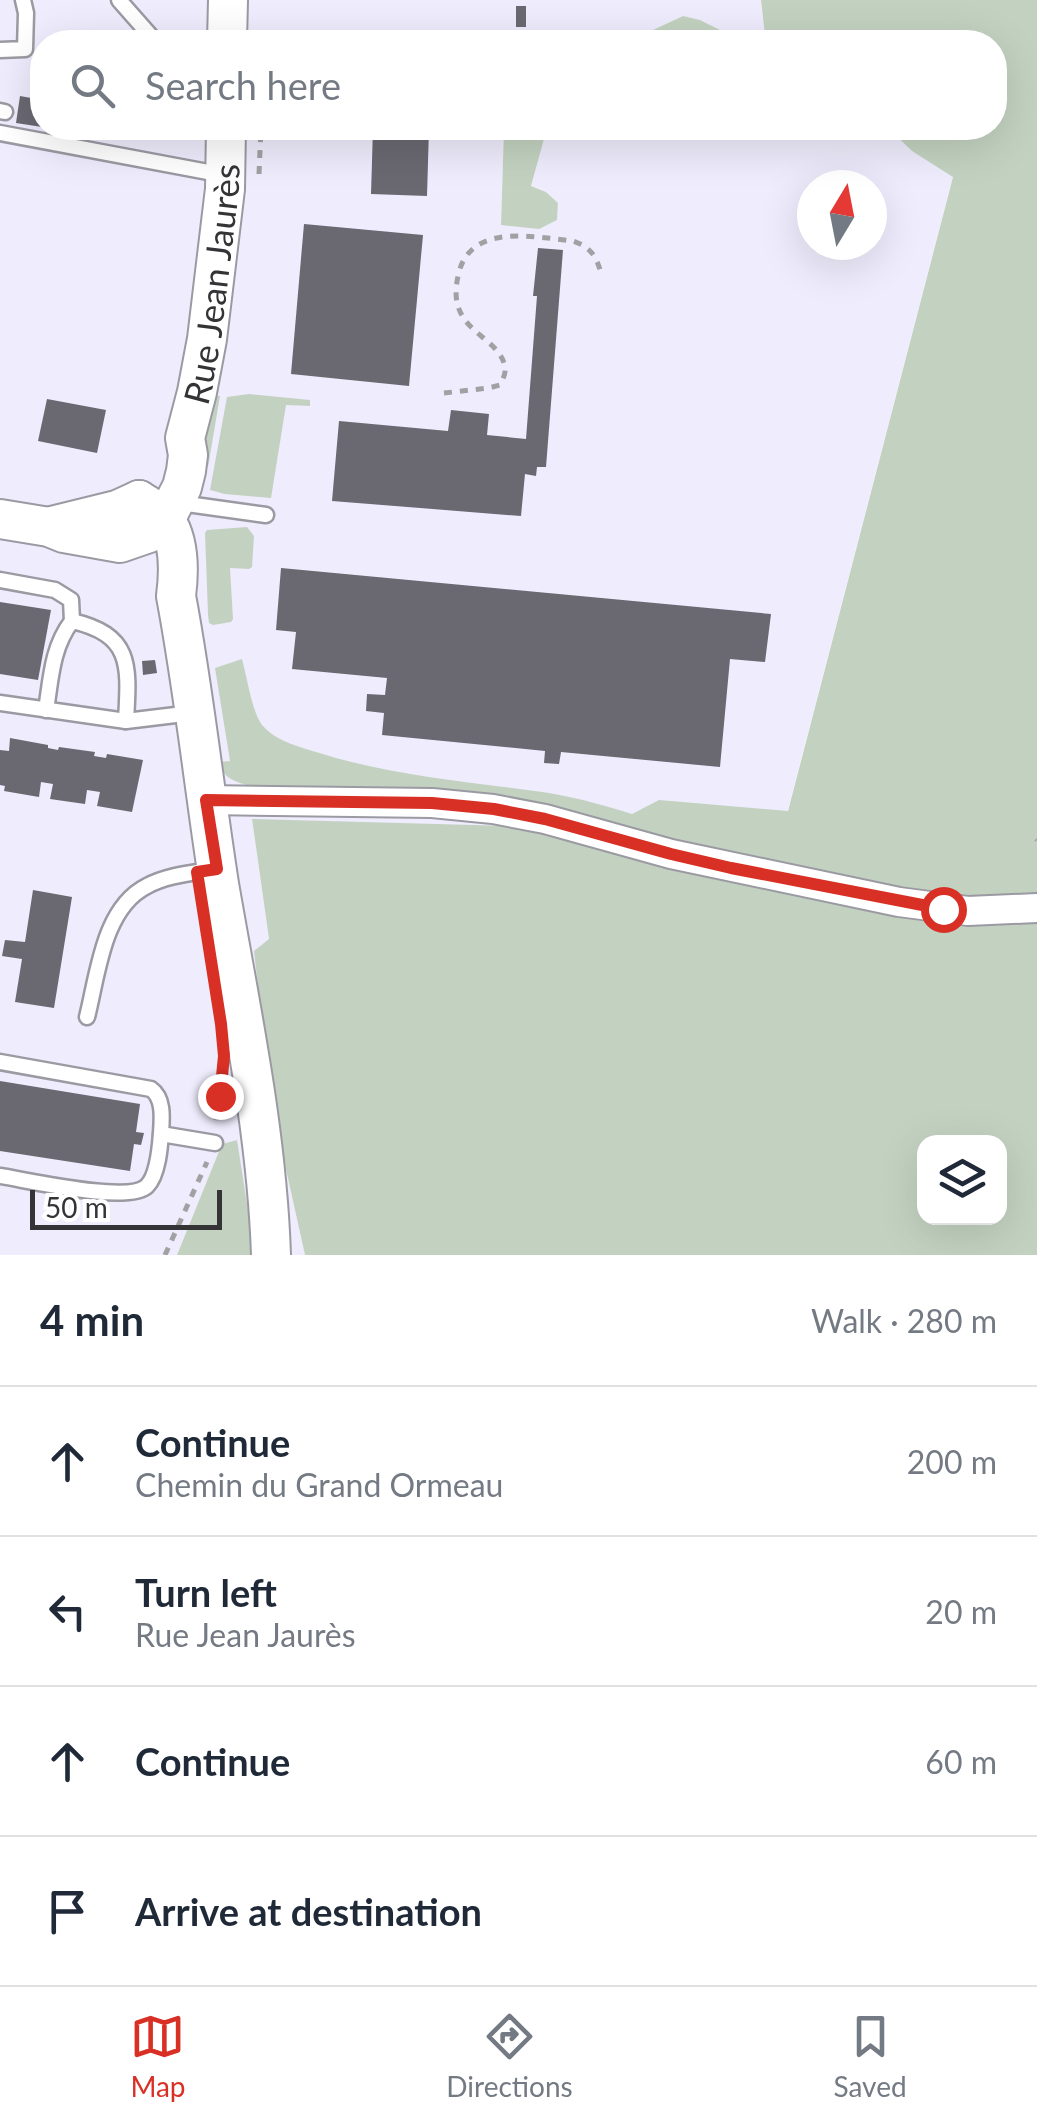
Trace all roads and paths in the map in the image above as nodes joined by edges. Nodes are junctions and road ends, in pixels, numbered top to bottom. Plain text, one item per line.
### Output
1 (23, 0) edge
2 (119, 0) edge
3 (228, 0) edge
4 (145, 30) edge
5 (227, 30) edge
6 (0, 50) edge
7 (0, 134) edge
8 (30, 140) edge
9 (31, 140) edge
10 (229, 140) edge
11 (256, 140) edge
12 (241, 181) junction
13 (601, 272) dead end
14 (444, 392) dead end
15 (266, 514) dead end
16 (0, 520) edge
17 (148, 526) junction
18 (0, 580) edge
19 (72, 621) junction
20 (0, 703) edge
21 (46, 710) junction
22 (194, 713) junction
23 (126, 721) junction
24 (206, 800) junction
25 (217, 869) junction
26 (1037, 908) edge
27 (87, 1016) dead end
28 (0, 1062) edge
29 (222, 1083) dead end
30 (216, 1120) dead end
31 (161, 1134) junction
32 (216, 1143) joint
33 (0, 1176) edge
34 (270, 1207) junction
35 (165, 1255) edge
36 (271, 1255) edge
37 (283, 1255) edge

1 - 6 lane
2 - 4 lane
3 - 5 street
7 - 8 lane
9 - 12 lane
10 - 12 street, Rue Jean Jaurès
11 - 12 path
12 - 17 street, Rue Jean Jaurès
13 - 14 path
15 - 17 lane
16 - 17 street
17 - 22 street, Rue Jean Jaurès
18 - 19 lane
19 - 21 lane
19 - 23 lane
20 - 21 lane
21 - 23 lane
22 - 23 lane
22 - 24 street, Rue Jean Jaurès
24 - 25 street, Rue Jean Jaurès
24 - 26 street
25 - 27 lane
25 - 34 street, Rue Jean Jaurès
28 - 31 lane
29 - 30 path
31 - 32 lane
31 - 33 lane
32 - 35 path
34 - 36 street, Rue Jean Jaurès
34 - 37 street, Rue Jean Jaurès

